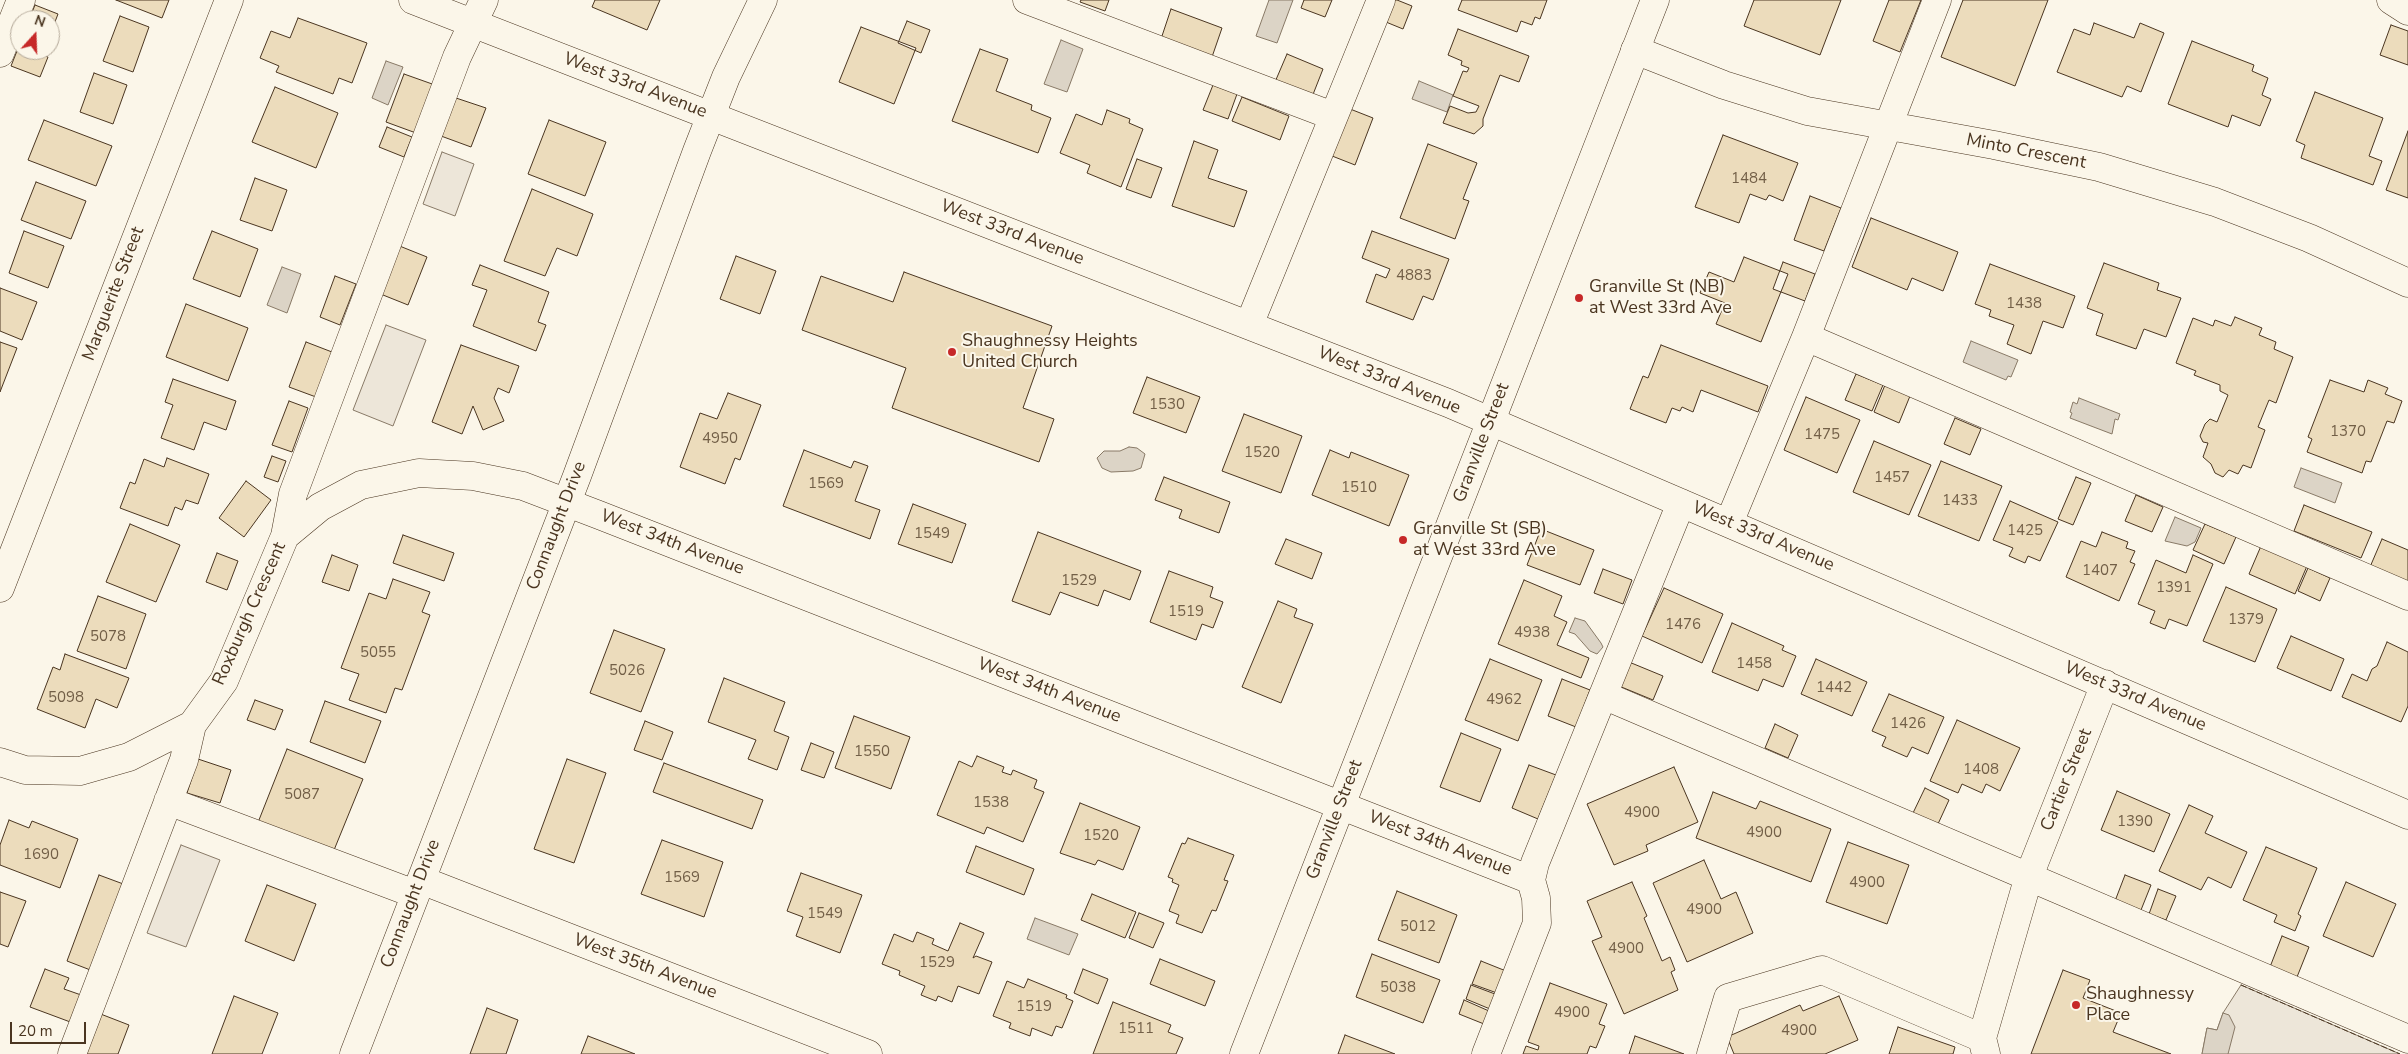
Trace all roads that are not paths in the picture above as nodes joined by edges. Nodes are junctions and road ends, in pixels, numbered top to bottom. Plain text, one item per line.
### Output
1 (20, 0) edge
2 (229, 0) edge
3 (413, 0) edge
4 (763, 0) edge
5 (1027, 0) edge
6 (1381, 0) edge
7 (1655, 0) edge
8 (1937, 0) edge
9 (2391, 0) edge
10 (2408, 11) edge
11 (479, 12) edge
12 (1635, 50) junction
13 (0, 53) edge
14 (711, 116) junction
15 (1333, 116) junction
16 (1889, 126) junction
17 (2408, 283) edge
18 (1249, 325) junction
19 (1806, 336) junction
20 (1490, 421) junction
21 (566, 502) junction
22 (1681, 502) junction
23 (1729, 523) junction
24 (285, 536) junction
25 (0, 588) edge
26 (2408, 596) edge
27 (2105, 684) junction
28 (1603, 695) junction
29 (192, 724) junction
30 (0, 762) edge
31 (168, 801) junction
32 (1341, 805) junction
33 (2408, 814) edge
34 (2029, 876) junction
35 (1532, 880) junction
36 (418, 887) junction
37 (2408, 1039) edge
38 (1984, 1046) edge
39 (72, 1054) edge
40 (354, 1054) edge
41 (868, 1054) edge
42 (1244, 1054) edge
43 (1486, 1054) edge
44 (1711, 1054) edge

1 - 13 main road
2 - 25 main road, Marguerite Street
3 - 11 main road, West 33rd Avenue
4 - 14 main road, Connaught Drive
5 - 15 main road
6 - 15 main road
7 - 12 main road, Granville Street
8 - 16 main road
9 - 10 main road
11 - 14 main road, West 33rd Avenue
11 - 24 main road
12 - 16 main road, Minto Crescent
12 - 20 main road, Granville Street
14 - 18 main road, West 33rd Avenue
14 - 21 main road, Connaught Drive
15 - 18 main road
16 - 17 main road, Minto Crescent
16 - 19 main road
18 - 20 main road, West 33rd Avenue
19 - 23 main road
19 - 26 main road
20 - 22 main road, West 33rd Avenue
20 - 32 main road, Granville Street
21 - 24 main road, Roxburgh Crescent
21 - 32 main road, West 34th Avenue
21 - 36 main road, Connaught Drive
22 - 23 main road, West 33rd Avenue
22 - 28 main road
23 - 27 main road, West 33rd Avenue
24 - 29 main road, Roxburgh Crescent
27 - 33 main road, West 33rd Avenue
27 - 34 main road, Cartier Street
28 - 34 main road
28 - 35 main road
29 - 30 main road, Roxburgh Crescent
29 - 31 main road
31 - 36 main road, West 35th Avenue
31 - 39 main road
32 - 35 main road, West 34th Avenue
32 - 42 main road, Granville Street
34 - 37 main road
34 - 38 main road, Cartier Street
35 - 43 main road
36 - 40 main road, Connaught Drive
36 - 41 main road, West 35th Avenue
38 - 44 main road

